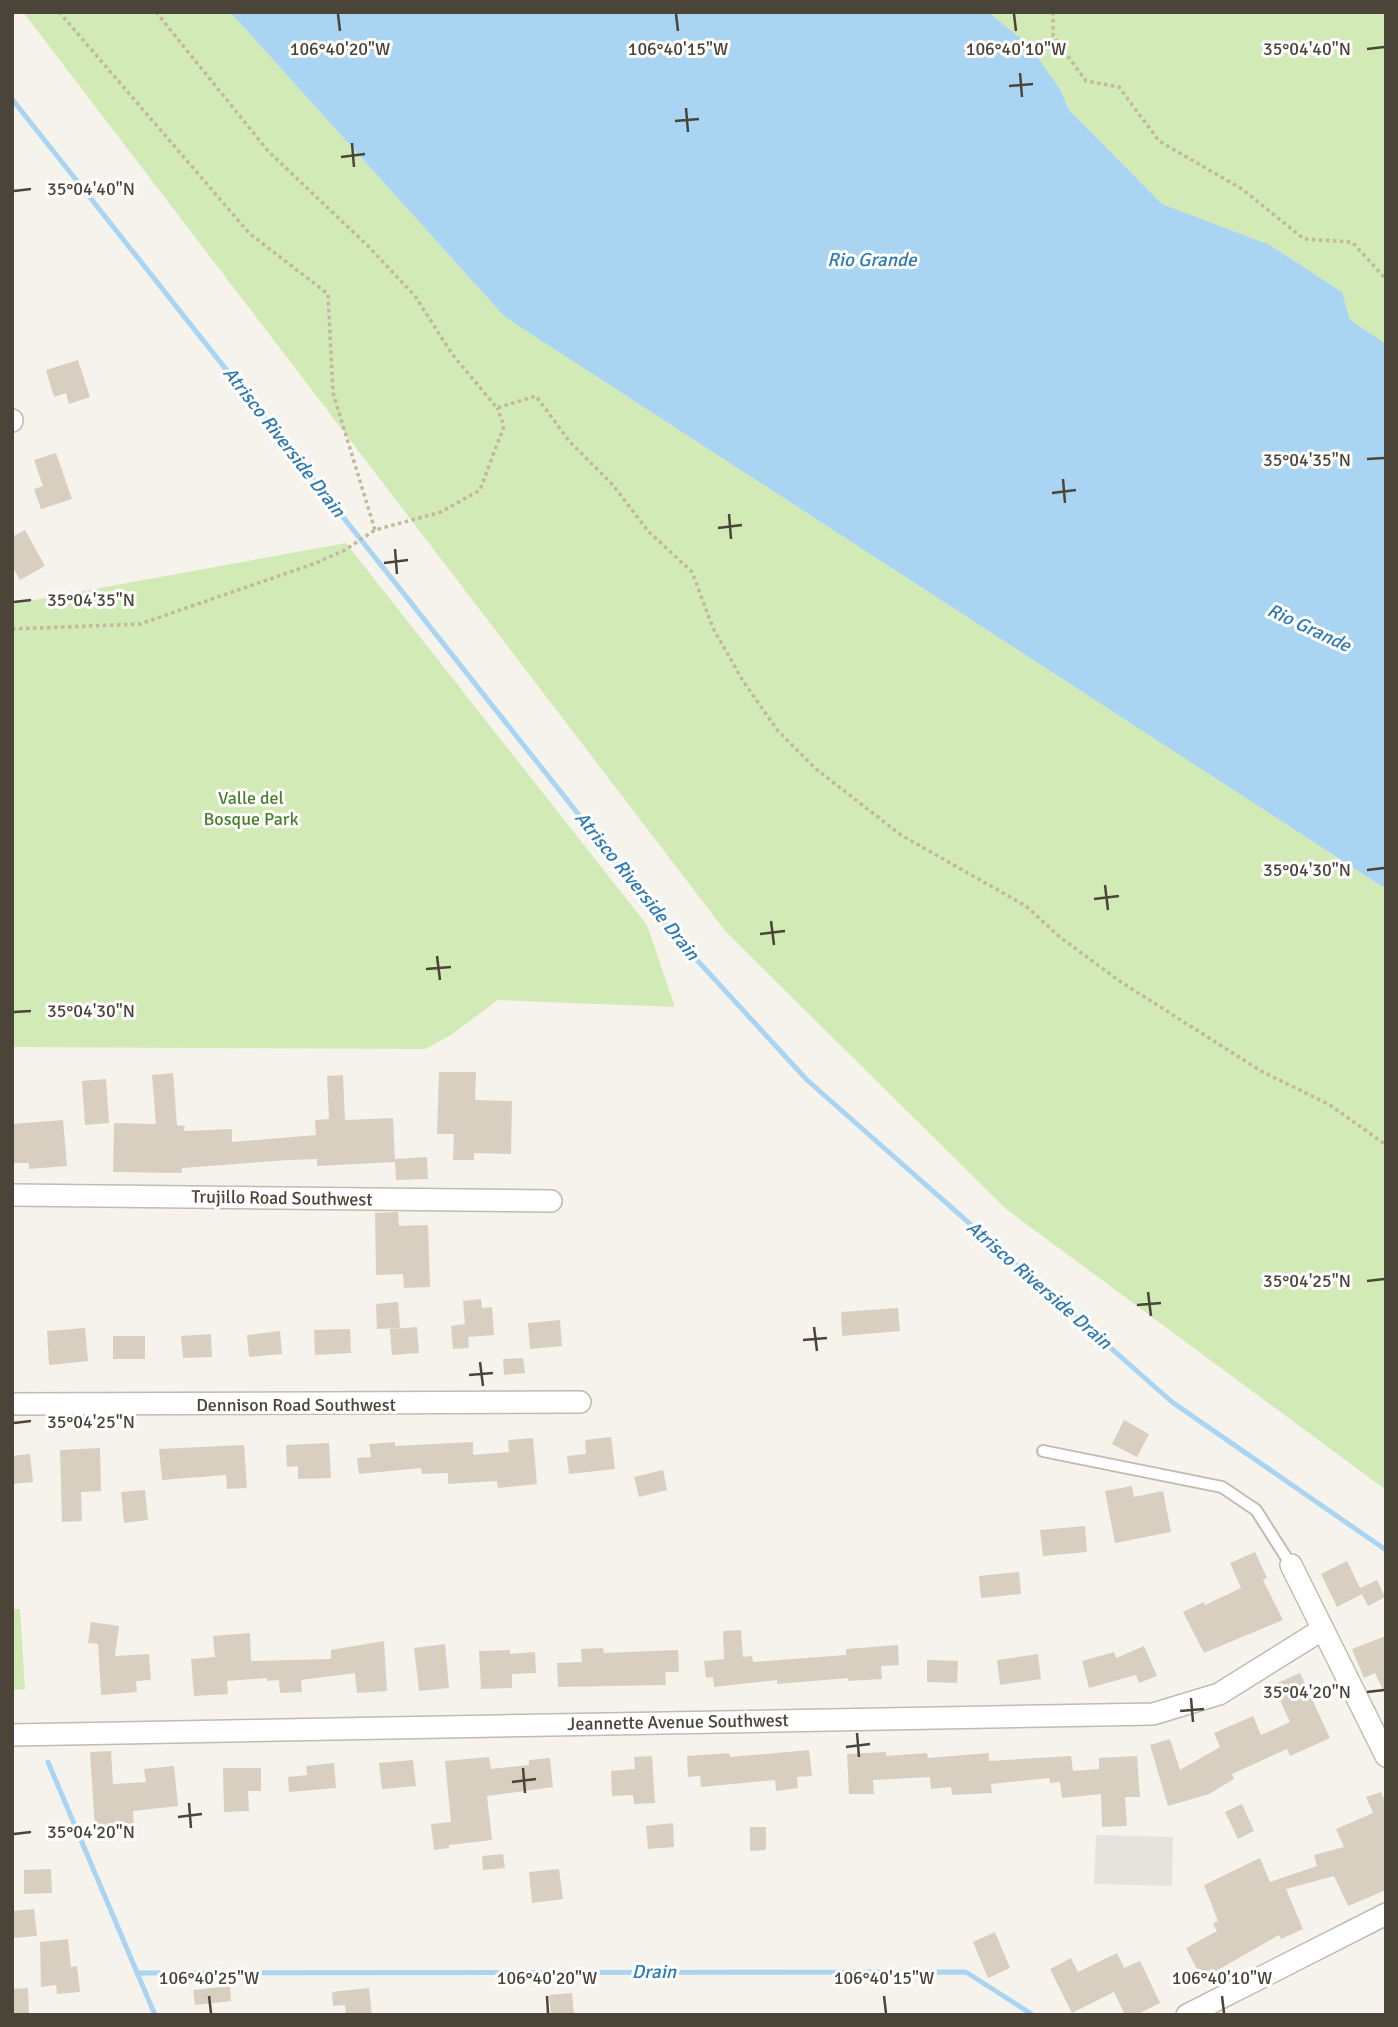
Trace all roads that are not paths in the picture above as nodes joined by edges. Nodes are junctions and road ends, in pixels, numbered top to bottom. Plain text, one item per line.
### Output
1 (12, 1195) edge
2 (551, 1201) dead end
3 (580, 1402) dead end
4 (12, 1404) edge
5 (1043, 1451) dead end
6 (1291, 1565) joint
7 (1323, 1629) junction
8 (12, 1735) edge
9 (1386, 1756) edge
10 (1386, 1914) edge
11 (1188, 2015) edge

1 - 2 street, Trujillo Road Southwest
3 - 4 street, Dennison Road Southwest
5 - 6 lane
6 - 7 street
7 - 8 street, Jeannette Avenue Southwest
7 - 9 street
10 - 11 street

